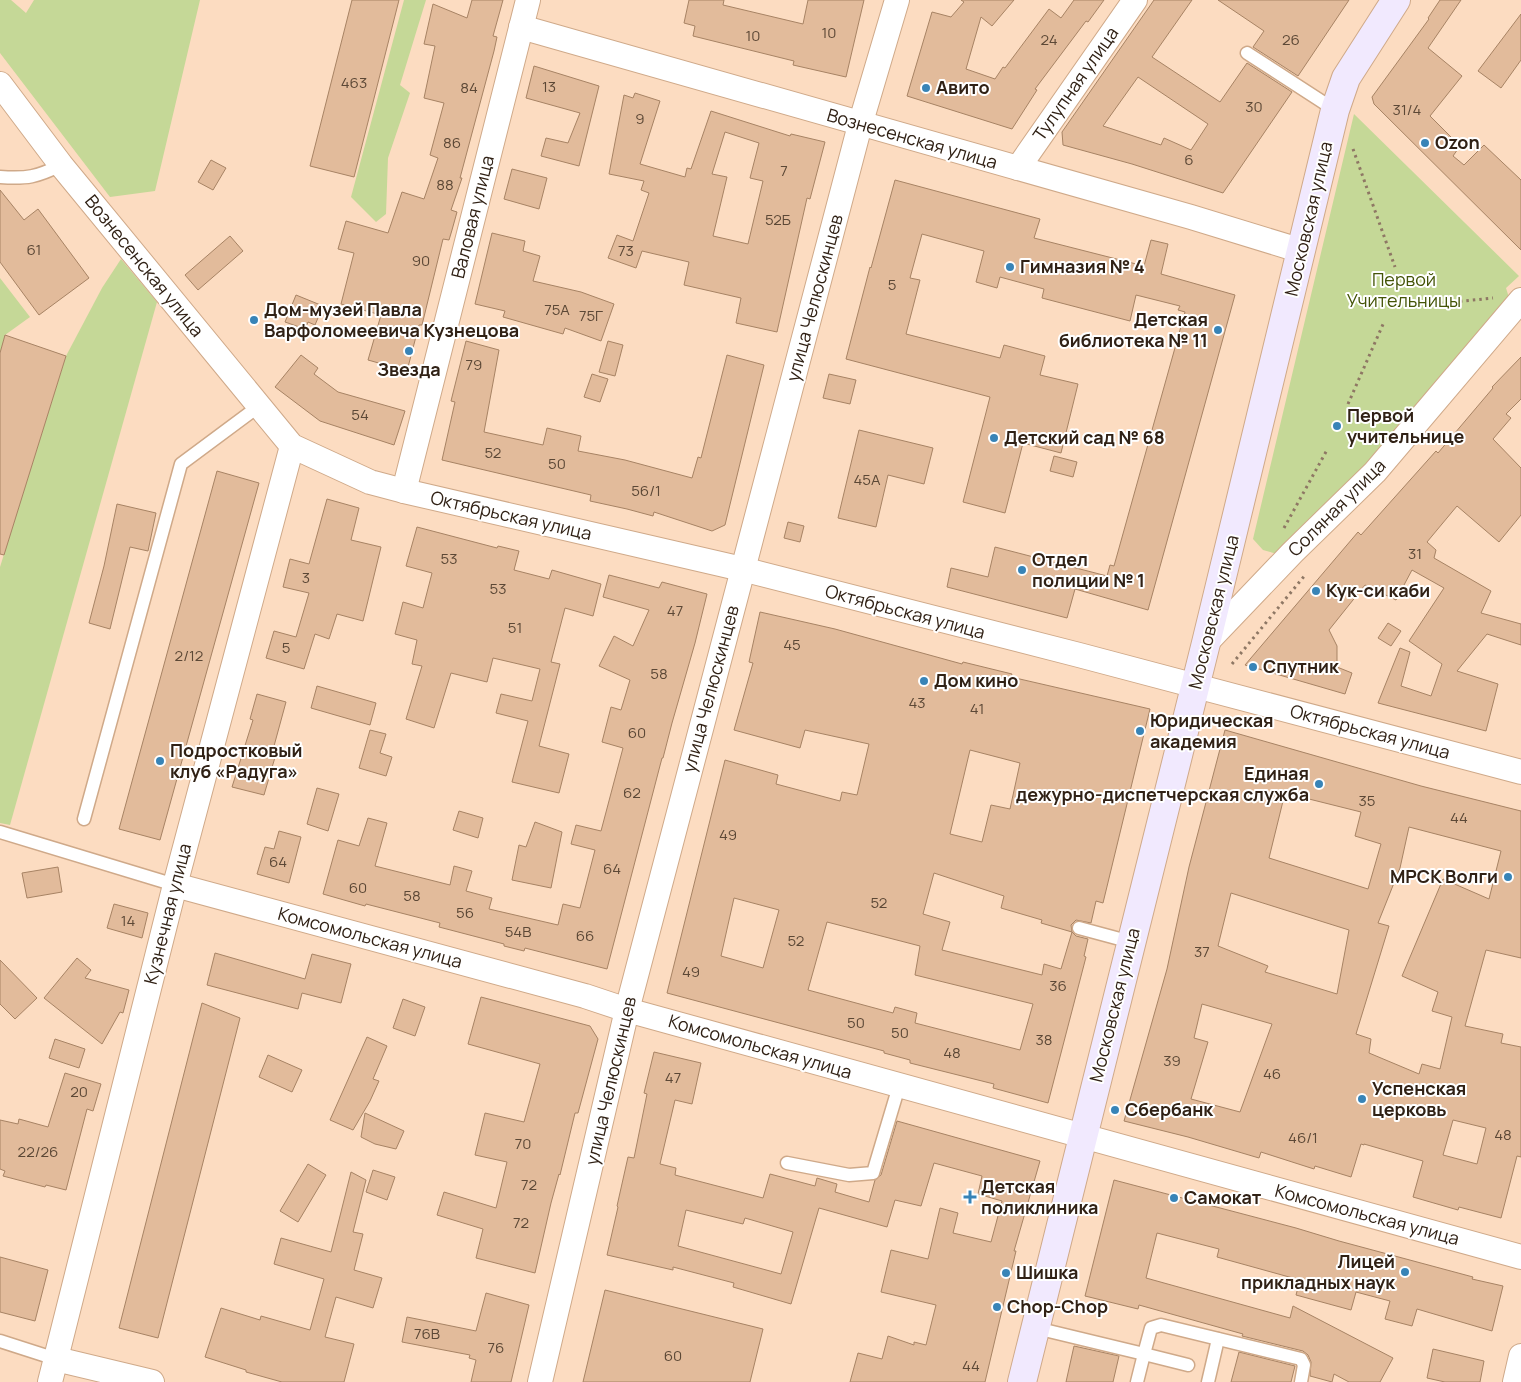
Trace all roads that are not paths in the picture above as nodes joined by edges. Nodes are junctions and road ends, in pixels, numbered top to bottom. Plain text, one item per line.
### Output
1 (528, 0) edge
2 (897, 0) edge
3 (1135, 0) edge
4 (1396, 0) edge
5 (521, 27) junction
6 (1248, 52) dead end
7 (0, 84) edge
8 (1335, 110) junction
9 (860, 124) junction
10 (61, 165) junction
11 (1018, 168) junction
12 (0, 176) edge
13 (1302, 251) junction
14 (1511, 298) edge
15 (259, 406) junction
16 (292, 446) junction
17 (404, 491) junction
18 (742, 569) junction
19 (1206, 643) junction
20 (1196, 686) junction
21 (1521, 772) edge
22 (84, 819) dead end
23 (0, 832) edge
24 (175, 885) junction
25 (1079, 928) dead end
26 (1131, 942) junction
27 (628, 1010) junction
28 (899, 1086) junction
29 (1083, 1136) junction
30 (787, 1163) dead end
31 (1521, 1257) edge
32 (1036, 1328) junction
33 (1218, 1339) junction
34 (0, 1341) edge
35 (1144, 1354) junction
36 (1521, 1356) edge
37 (56, 1359) junction
38 (1188, 1365) dead end
39 (50, 1382) edge
40 (152, 1382) edge
41 (540, 1382) edge
42 (1022, 1382) edge
43 (1137, 1382) edge
44 (1208, 1382) edge
45 (1301, 1382) edge
46 (1515, 1382) edge

1 - 5 street, Валовая улица
2 - 9 street, улица Челюскинцев
3 - 11 street, Тулупная улица
4 - 8 main road, Московская улица
5 - 9 street, Вознесенская улица
5 - 17 street, Валовая улица
6 - 8 lane
7 - 10 street, Вознесенская улица
8 - 13 main road, Московская улица
9 - 11 street, Вознесенская улица
9 - 18 street, улица Челюскинцев
10 - 12 lane
10 - 15 street, Вознесенская улица
11 - 13 street, Вознесенская улица
13 - 19 main road, Московская улица
14 - 19 street, Соляная улица
15 - 16 street, Вознесенская улица
15 - 22 lane
16 - 17 street, Октябрьская улица
16 - 24 street, Кузнечная улица
17 - 18 street, Октябрьская улица
18 - 20 street, Октябрьская улица
18 - 27 street, улица Челюскинцев
19 - 20 main road, Московская улица
20 - 21 street, Октябрьская улица
20 - 26 main road, Московская улица
23 - 24 lane, Комсомольская улица
24 - 27 street, Комсомольская улица
24 - 37 street, Кузнечная улица
25 - 26 lane
26 - 29 main road, Московская улица
27 - 28 street, Комсомольская улица
27 - 41 street, улица Челюскинцев
28 - 29 street, Комсомольская улица
28 - 30 lane
29 - 31 street, Комсомольская улица
29 - 32 main road, Московская улица
32 - 35 lane
32 - 42 main road, Московская улица
33 - 35 lane
33 - 44 lane
33 - 45 lane
34 - 37 lane
35 - 38 lane
35 - 43 lane
36 - 46 street
37 - 39 street, Кузнечная улица
37 - 40 street

